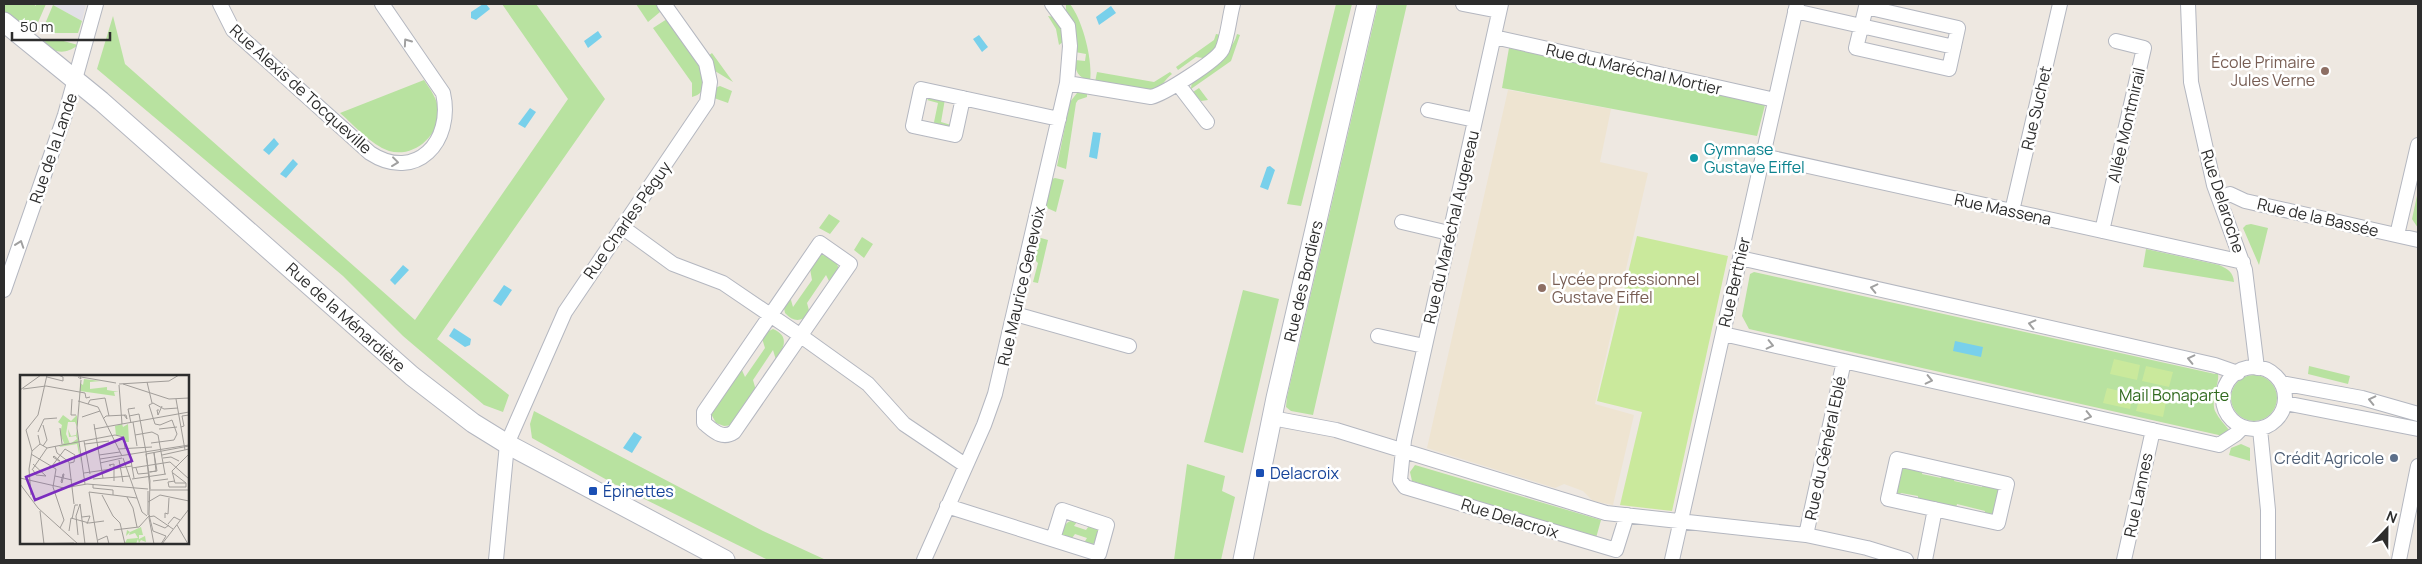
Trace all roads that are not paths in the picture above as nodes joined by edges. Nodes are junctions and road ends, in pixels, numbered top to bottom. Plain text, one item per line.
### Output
1 (96, 4) edge
2 (220, 4) edge
3 (382, 4) edge
4 (664, 4) edge
5 (1052, 4) edge
6 (1233, 4) edge
7 (1367, 4) edge
8 (1462, 4) edge
9 (2060, 4) edge
10 (2188, 4) edge
11 (1796, 7) edge
12 (1500, 8) edge
13 (4, 22) edge
14 (1861, 26) junction
15 (1494, 37) junction
16 (2116, 41) dead end
17 (1954, 47) junction
18 (76, 81) junction
19 (1067, 83) junction
20 (1178, 84) junction
21 (963, 98) dead end
22 (1775, 100) junction
23 (1428, 110) dead end
24 (1059, 119) junction
25 (1475, 120) junction
26 (1207, 122) dead end
27 (2418, 145) edge
28 (1763, 156) junction
29 (2218, 198) junction
30 (2012, 211) junction
31 (1402, 222) dead end
32 (622, 227) junction
33 (2102, 231) junction
34 (1450, 233) junction
35 (2397, 235) junction
36 (2418, 240) edge
37 (1740, 258) junction
38 (2243, 262) junction
39 (4, 290) edge
40 (1015, 314) junction
41 (770, 316) junction
42 (1723, 334) junction
43 (800, 336) junction
44 (1378, 336) dead end
45 (1129, 346) dead end
46 (1424, 346) junction
47 (1844, 361) junction
48 (2257, 368) junction
49 (2238, 373) junction
50 (2281, 382) junction
51 (2285, 402) junction
52 (2418, 414) edge
53 (1272, 418) junction
54 (2243, 427) junction
55 (2260, 429) junction
56 (2418, 429) edge
57 (2153, 430) junction
58 (507, 444) junction
59 (1403, 450) junction
60 (965, 465) junction
61 (2418, 466) edge
62 (947, 506) junction
63 (1935, 509) junction
64 (1627, 515) junction
65 (1681, 521) junction
66 (1806, 535) junction
67 (1053, 539) dead end
68 (496, 560) edge
69 (725, 560) edge
70 (924, 560) edge
71 (1243, 560) edge
72 (1672, 560) edge
73 (1906, 560) edge
74 (1925, 560) edge
75 (2124, 560) edge
76 (2268, 560) edge
77 (2399, 560) edge

1 - 18 street, Rue de la Lande
2 -> 3 street, Rue Alexis de Tocqueville
4 - 32 street, Rue Charles Péguy
5 - 19 street, Rue Maurice Genevoix
6 - 20 street
7 - 53 main road, Rue des Bordiers
8 - 12 street
9 - 30 street, Rue Suchet
10 - 29 street, Rue Delaroche
11 - 14 street
11 - 22 street, Rue Berthier
12 - 15 street, Rue du Maréchal Augereau
13 - 18 main road, Rue de la Ménardière
14 - 17 street
14 - 17 street
14 - 17 street
15 - 22 street, Rue du Maréchal Mortier
15 - 25 street, Rue du Maréchal Augereau
16 - 33 street, Allée Montmirail
39 -> 18 street, Rue de la Lande
18 - 58 main road, Rue de la Ménardière
19 - 20 street
19 - 24 street, Rue Maurice Genevoix
20 - 26 street
21 - 24 street
22 - 28 street, Rue Berthier
23 - 25 street
24 - 40 street, Rue Maurice Genevoix
25 - 34 street, Rue du Maréchal Augereau
27 - 35 street
28 - 30 street, Rue Massena
28 - 37 street, Rue Berthier
29 - 35 street, Rue de la Bassée
29 - 38 street, Rue Delaroche
30 - 33 street, Rue Massena
31 - 34 street
32 - 41 street
32 - 58 street, Rue Charles Péguy
33 - 38 street, Rue Massena
34 - 46 street, Rue du Maréchal Augereau
35 - 36 street, Rue de la Bassée
37 - 42 street, Rue Berthier
49 -> 37 street
38 - 48 street, Rue Delaroche
40 - 45 street
40 - 60 street, Rue Maurice Genevoix
41 - 43 street
41 - 43 street
41 - 43 street
42 -> 47 street
42 - 65 street, Rue Berthier
43 - 60 street
44 - 46 street
46 - 59 street, Rue du Maréchal Augereau
47 -> 57 street
47 - 66 street, Rue du Général Eblé
48 - 49 street
48 - 50 street
49 - 54 street
50 - 51 street
52 -> 50 street
51 - 55 street
51 - 56 street
53 - 59 street, Rue Delacroix
53 - 71 main road, Rue des Bordiers
54 - 55 street
54 - 57 street
55 - 76 street
57 - 75 street, Rue Lannes
58 - 68 street, Rue Charles Péguy
58 - 69 main road, Rue de la Ménardière
59 - 64 street, Rue Delacroix
59 - 64 street, Rue Delacroix
60 - 62 street, Rue Maurice Genevoix
61 - 77 street
62 - 67 street
62 - 70 street, Rue Maurice Genevoix
63 - 63 street
63 - 74 street
64 - 65 street, Rue Delacroix
65 - 66 street, Rue Delacroix
65 - 72 street, Rue Berthier
66 - 73 street, Rue Delacroix

